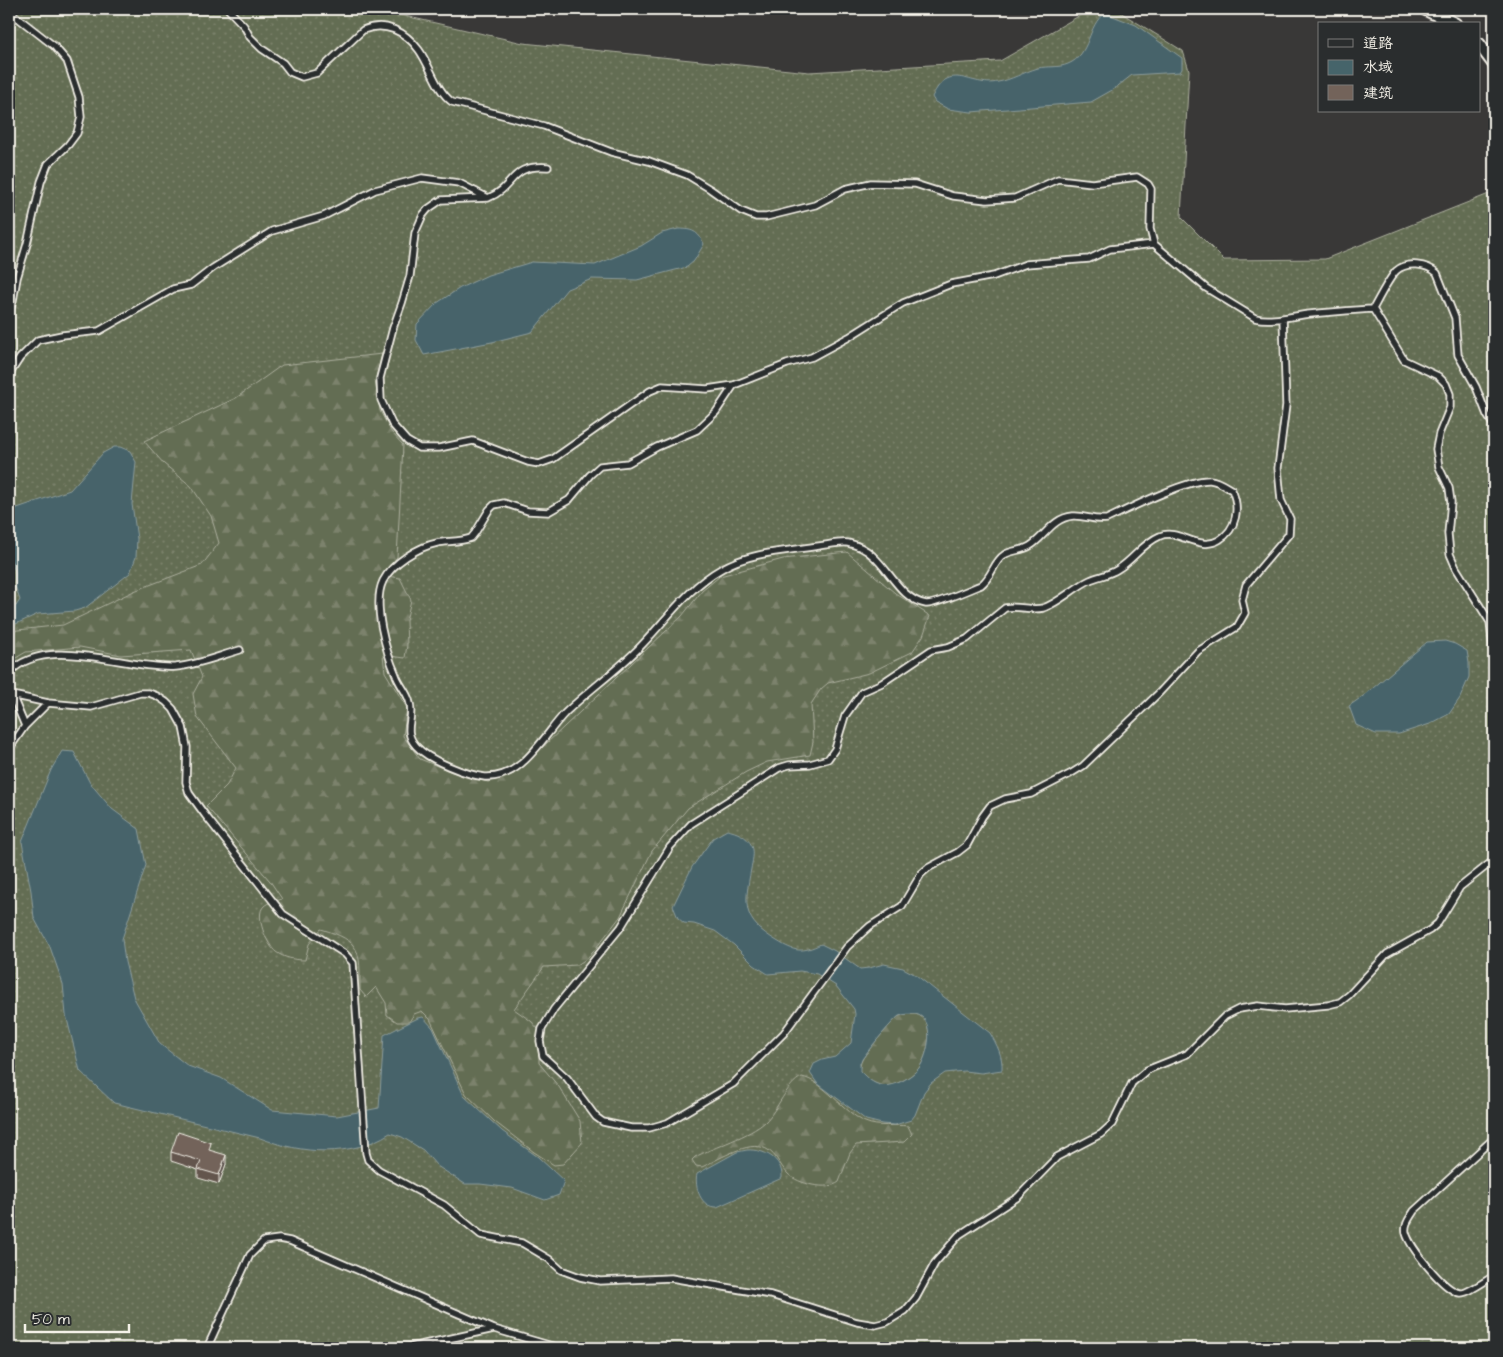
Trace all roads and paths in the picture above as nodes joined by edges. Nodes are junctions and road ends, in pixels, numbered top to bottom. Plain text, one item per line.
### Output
1 (228, 9) edge
2 (1425, 9) edge
3 (9, 11) edge
4 (1451, 22) edge
5 (1480, 45) edge
6 (1494, 64) edge
7 (548, 167) dead end
8 (488, 198) junction
9 (1154, 244) junction
10 (1373, 309) junction
11 (9, 313) edge
12 (1283, 318) junction
13 (9, 375) edge
14 (734, 385) junction
15 (1494, 426) edge
16 (240, 650) dead end
17 (1494, 658) edge
18 (9, 673) edge
19 (48, 703) junction
20 (26, 726) junction
21 (9, 749) edge
22 (1494, 860) edge
23 (1494, 1138) edge
24 (1494, 1276) edge
25 (494, 1329) junction
26 (207, 1348) edge
27 (406, 1348) edge
28 (559, 1348) edge

1 - 9 lane
2 - 4 street
3 - 11 lane
5 - 6 street
7 - 8 lane
8 - 13 lane
8 - 14 lane
9 - 12 lane
9 - 14 lane
10 - 12 lane
10 - 15 lane
10 - 17 lane
12 - 14 lane
16 - 18 lane
19 - 20 lane
19 - 20 lane
19 - 22 lane
20 - 21 lane
23 - 24 lane
25 - 26 lane
25 - 27 lane
25 - 28 lane

